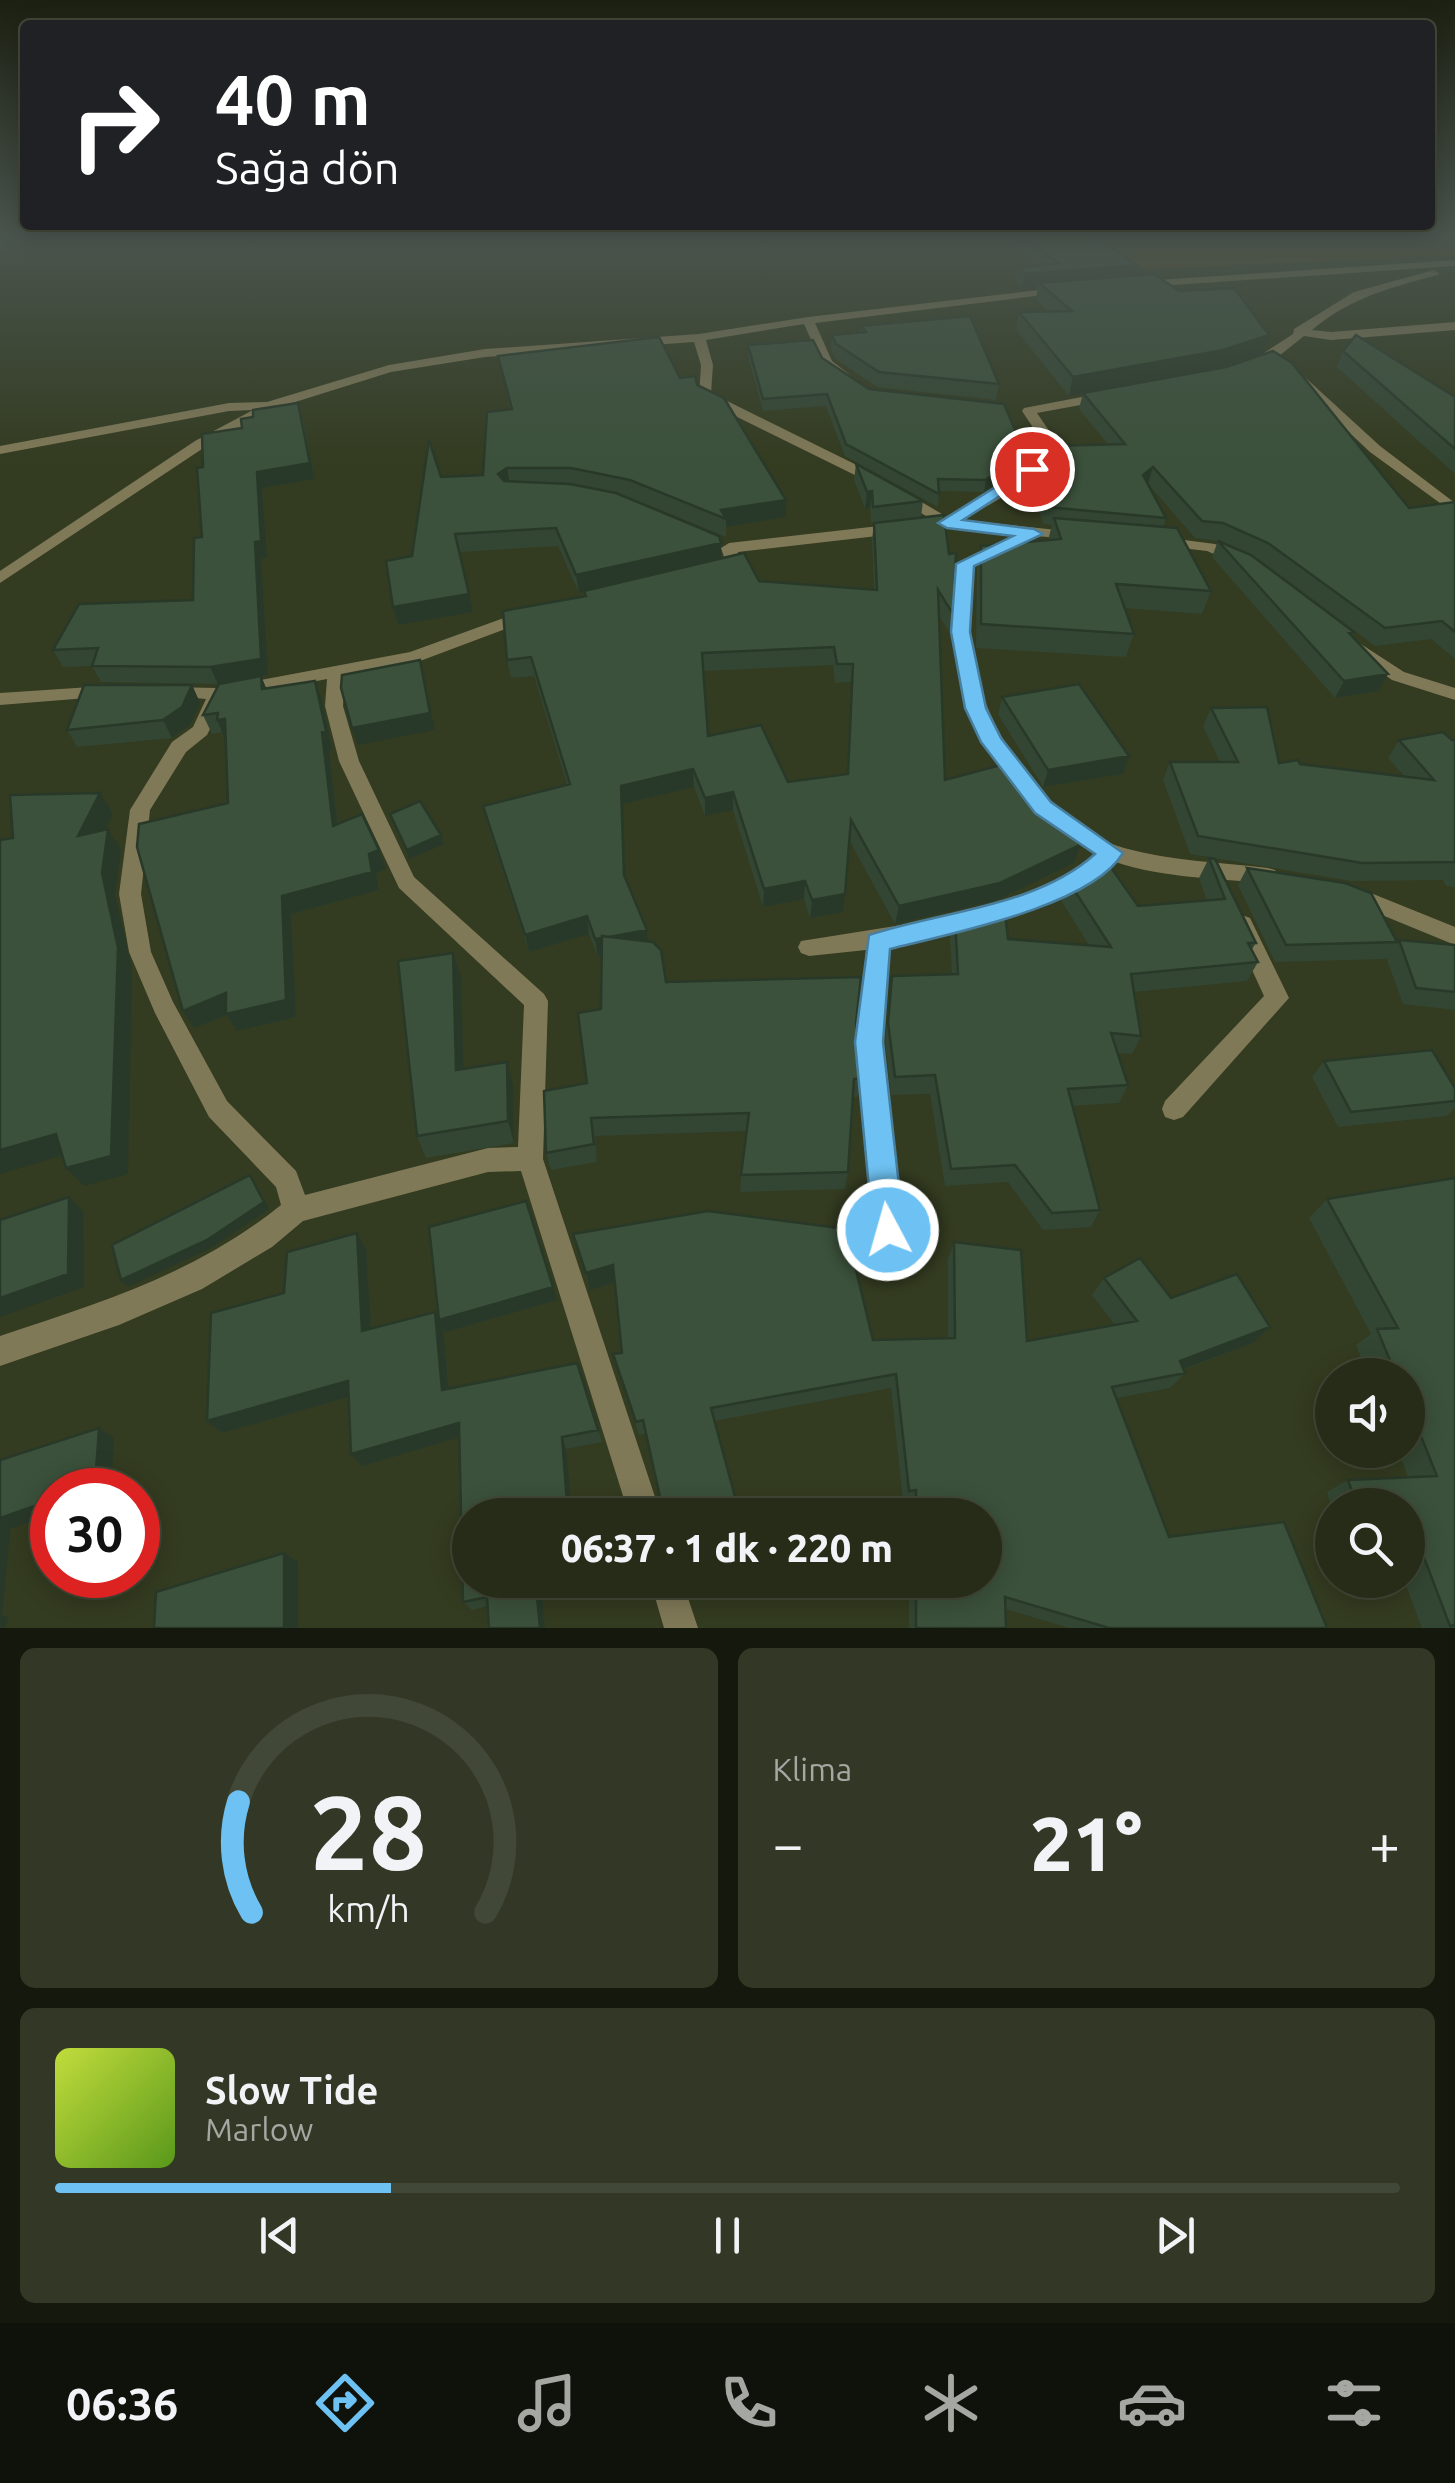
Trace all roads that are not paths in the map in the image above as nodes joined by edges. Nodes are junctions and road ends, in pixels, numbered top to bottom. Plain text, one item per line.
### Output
1 (896, 310) edge
2 (1330, 310) edge
3 (808, 320) junction
4 (1455, 326) edge
5 (1298, 332) junction
6 (700, 338) junction
7 (1270, 359) junction
8 (1237, 370) edge
9 (858, 384) edge
10 (1125, 393) edge
11 (271, 405) junction
12 (1010, 408) edge
13 (1029, 411) junction
14 (0, 450) edge
15 (1455, 510) edge
16 (947, 523) junction
17 (1034, 534) junction
18 (1105, 538) edge
19 (1140, 540) edge
20 (1252, 566) edge
21 (697, 574) edge
22 (0, 578) edge
23 (545, 610) edge
24 (1329, 628) edge
25 (336, 673) junction
26 (218, 694) junction
27 (1455, 694) edge
28 (0, 699) edge
29 (1111, 853) junction
30 (1215, 868) junction
31 (1285, 879) edge
32 (1338, 888) edge
33 (1455, 936) edge
34 (878, 942) junction
35 (808, 946) dead end
36 (1174, 1108) dead end
37 (530, 1159) junction
38 (296, 1210) junction
39 (888, 1230) dead end
40 (0, 1352) edge
41 (640, 1498) edge
42 (672, 1598) edge
43 (681, 1628) edge

1 - 3 street
2 - 5 street
3 - 6 street
3 - 9 street
4 - 5 street
5 - 7 street
6 - 11 street
6 - 16 street
7 - 8 street
7 - 15 street
10 - 13 street
11 - 14 street
11 - 22 street
12 - 13 street
13 - 16 street
16 - 17 street
16 - 21 street
17 - 18 street
17 - 29 street
19 - 20 street
23 - 25 street
24 - 27 street
25 - 26 street
25 - 37 street
26 - 28 street
26 - 38 street
29 - 30 street
29 - 34 street
30 - 31 street
30 - 36 street
32 - 33 street
34 - 35 street
34 - 39 street
37 - 38 street
37 - 41 street
38 - 40 street
42 - 43 street

